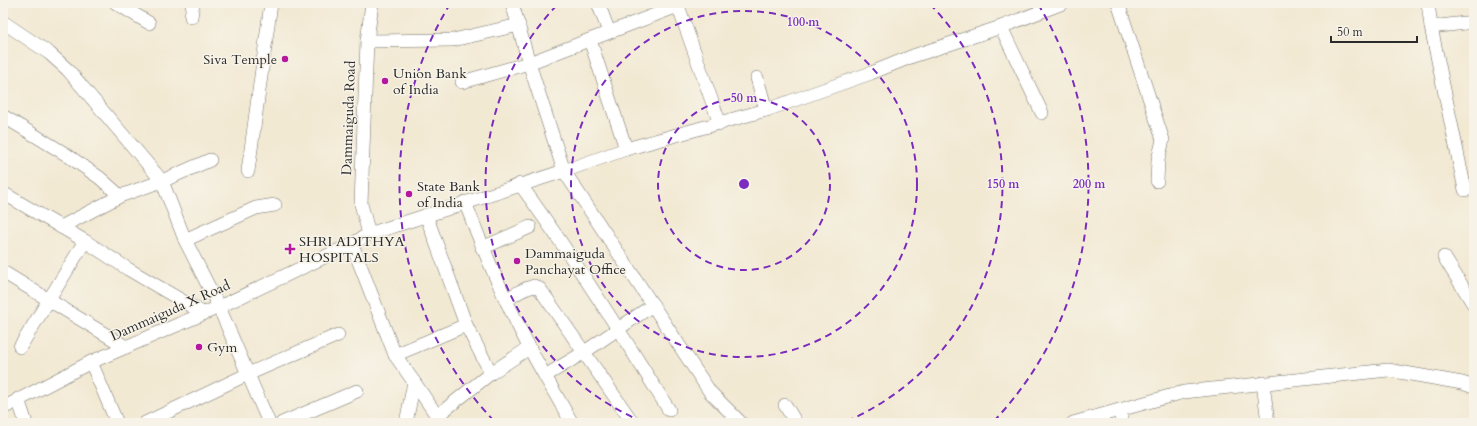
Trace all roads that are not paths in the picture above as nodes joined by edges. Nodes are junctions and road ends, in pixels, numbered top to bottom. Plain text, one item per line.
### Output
1 (116, 3) edge
2 (193, 3) edge
3 (271, 3) edge
4 (372, 3) edge
5 (512, 3) edge
6 (598, 3) edge
7 (1063, 3) edge
8 (1118, 3) edge
9 (1428, 3) edge
10 (677, 5) edge
11 (191, 18) dead end
12 (3, 22) edge
13 (1474, 22) edge
14 (149, 23) dead end
15 (519, 26) junction
16 (1001, 27) junction
17 (1431, 27) junction
18 (609, 32) junction
19 (367, 40) junction
20 (590, 40) junction
21 (529, 63) junction
22 (757, 78) dead end
23 (462, 82) dead end
24 (766, 110) junction
25 (1042, 113) dead end
26 (3, 116) edge
27 (720, 124) junction
28 (626, 149) junction
29 (210, 160) dead end
30 (248, 171) dead end
31 (564, 171) junction
32 (162, 181) junction
33 (1157, 181) dead end
34 (520, 184) junction
35 (1474, 188) edge
36 (3, 193) edge
37 (120, 196) junction
38 (465, 202) junction
39 (275, 205) dead end
40 (426, 215) junction
41 (61, 227) junction
42 (530, 227) dead end
43 (369, 234) junction
44 (185, 240) junction
45 (85, 241) junction
46 (352, 244) junction
47 (482, 248) junction
48 (1444, 258) dead end
49 (3, 272) edge
50 (49, 300) junction
51 (506, 301) junction
52 (653, 305) junction
53 (1474, 305) edge
54 (219, 307) junction
55 (203, 313) junction
56 (466, 325) junction
57 (618, 329) junction
58 (338, 335) dead end
59 (20, 347) dead end
60 (126, 347) junction
61 (529, 348) junction
62 (584, 353) junction
63 (395, 355) junction
64 (91, 362) junction
65 (491, 372) junction
66 (248, 374) junction
67 (545, 376) junction
68 (414, 382) junction
69 (1263, 384) junction
70 (1474, 387) edge
71 (357, 391) dead end
72 (18, 399) junction
73 (785, 405) dead end
74 (3, 408) edge
75 (669, 410) dead end
76 (1119, 410) junction
77 (440, 420) edge
78 (26, 423) edge
79 (117, 423) edge
80 (145, 423) edge
81 (269, 423) edge
82 (282, 423) edge
83 (406, 423) edge
84 (572, 423) edge
85 (633, 423) edge
86 (741, 423) edge
87 (796, 423) edge
88 (1073, 423) edge
89 (1123, 423) edge
90 (1268, 423) edge

1 - 14 street
2 - 11 street
3 - 30 street
4 - 19 street, Dammaiguda Road
5 - 15 street
6 - 18 street
7 - 16 street, Dammaiguda X Road
8 - 33 street
9 - 17 street
10 - 18 street
10 - 27 street
12 - 32 street
13 - 17 street
15 - 19 street
15 - 21 street
16 - 24 street, Dammaiguda X Road
16 - 25 street
17 - 35 street
18 - 20 street
19 - 43 street, Dammaiguda Road
20 - 21 street
20 - 28 street
21 - 23 street
21 - 31 street
22 - 24 street
24 - 27 street, Dammaiguda X Road
26 - 37 street
27 - 28 street, Dammaiguda X Road
28 - 31 street, Dammaiguda X Road
29 - 32 street
31 - 34 street, Dammaiguda X Road
31 - 52 street
32 - 37 street
32 - 44 street
34 - 38 street, Dammaiguda X Road
34 - 57 street
36 - 41 street
37 - 41 street
38 - 40 street, Dammaiguda X Road
38 - 47 street
39 - 44 street
40 - 43 street, Dammaiguda X Road
40 - 56 street
41 - 45 street
42 - 47 street
43 - 46 street, Dammaiguda X Road
44 - 54 street
45 - 50 street
45 - 55 street
46 - 54 street, Dammaiguda X Road
46 - 63 street
47 - 51 street
48 - 53 street
49 - 50 street
50 - 59 street
50 - 60 street
51 - 61 street
51 - 62 street
52 - 57 street
52 - 86 street
54 - 55 street, Dammaiguda X Road
54 - 66 street
55 - 60 street, Dammaiguda X Road
56 - 63 street
56 - 65 street
57 - 62 street
57 - 75 street
58 - 66 street
60 - 64 street, Dammaiguda X Road
61 - 65 street
61 - 67 street
62 - 67 street
62 - 85 street
63 - 68 street
64 - 72 street, Dammaiguda X Road
64 - 79 street
65 - 77 street
66 - 80 street
66 - 81 street
67 - 84 street
68 - 77 street
68 - 83 street
69 - 70 street
69 - 76 street
69 - 90 street
71 - 82 street
72 - 74 street, Dammaiguda X Road
72 - 78 street
73 - 87 street
76 - 88 street
76 - 89 street

